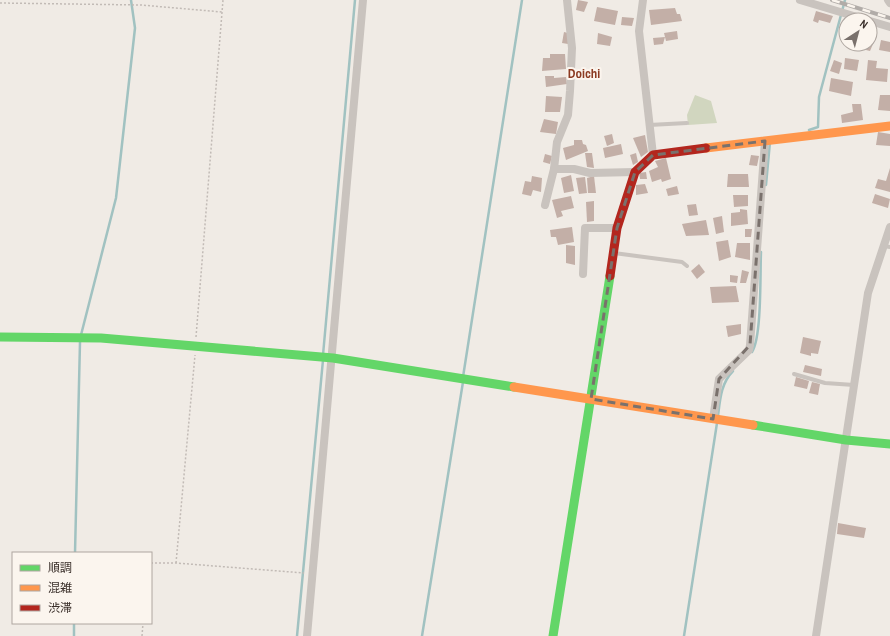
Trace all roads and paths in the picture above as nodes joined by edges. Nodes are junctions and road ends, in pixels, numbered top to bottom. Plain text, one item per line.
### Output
1 (223, 0) edge
2 (363, 0) edge
3 (567, 0) edge
4 (643, 0) edge
5 (800, 0) edge
6 (888, 0) edge
7 (0, 3) edge
8 (890, 4) edge
9 (222, 12) junction
10 (840, 12) edge
11 (878, 23) edge
12 (890, 27) edge
13 (687, 124) dead end
14 (648, 125) junction
15 (890, 126) edge
16 (765, 141) junction
17 (653, 155) junction
18 (554, 169) junction
19 (635, 172) junction
20 (545, 205) dead end
21 (890, 227) edge
22 (617, 228) junction
23 (887, 247) edge
24 (614, 253) junction
25 (687, 266) dead end
26 (583, 274) dead end
27 (0, 337) edge
28 (196, 347) junction
29 (333, 358) junction
30 (794, 374) dead end
31 (854, 385) junction
32 (591, 399) junction
33 (713, 419) junction
34 (846, 440) junction
35 (890, 444) edge
36 (152, 563) edge
37 (176, 563) junction
38 (313, 574) junction
39 (143, 624) edge
40 (142, 636) edge
41 (308, 636) edge
42 (554, 636) edge
43 (816, 636) edge

1 - 9 path
2 - 29 street
3 - 18 street
4 - 14 street
5 - 10 street
6 - 8 street
7 - 9 path
9 - 28 path
11 - 12 street
13 - 14 lane
14 - 17 street
15 - 16 street
16 - 17 street
16 - 33 street
17 - 19 street
18 - 19 street
18 - 20 street
19 - 22 street
21 - 23 street
22 - 24 street
22 - 26 street
23 - 31 street
24 - 25 lane
24 - 32 street
27 - 28 street
28 - 29 street
28 - 37 path
29 - 32 street
29 - 38 street
30 - 31 lane
31 - 34 street
32 - 33 street
32 - 42 street
33 - 34 street
34 - 35 street
34 - 43 street
36 - 37 path
37 - 38 path
38 - 41 street
39 - 40 path

